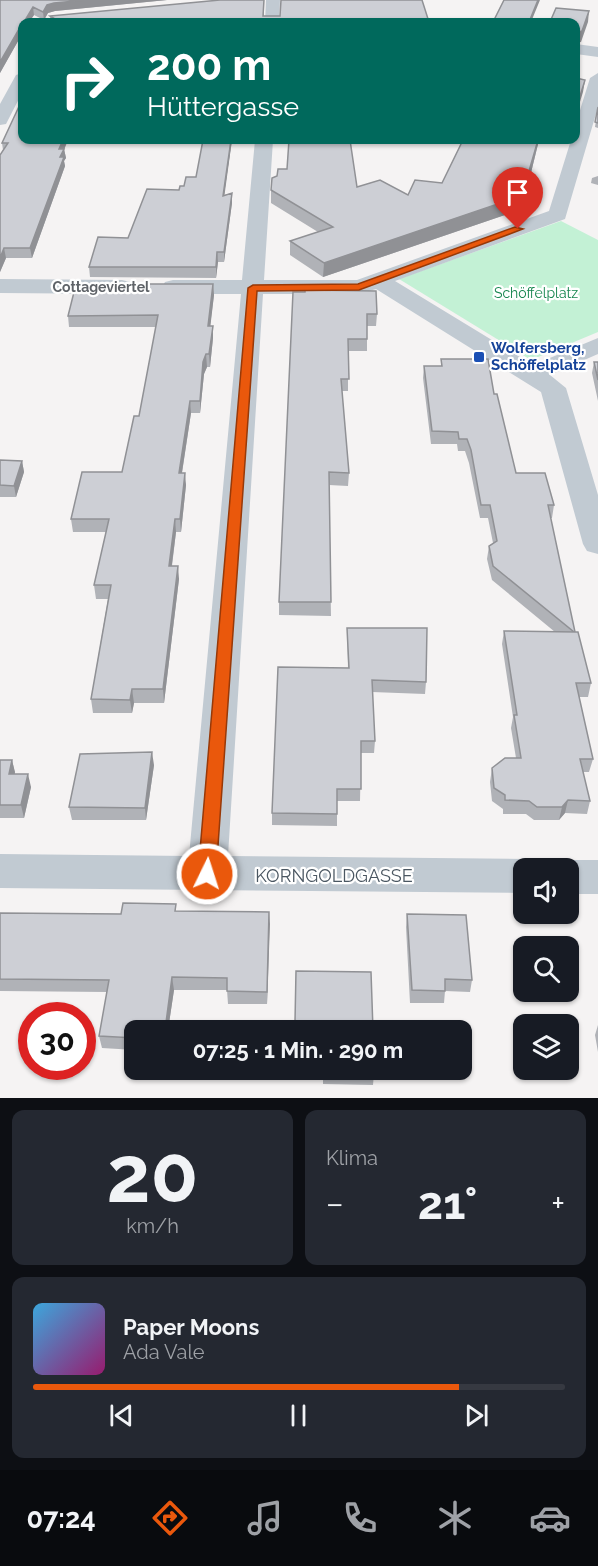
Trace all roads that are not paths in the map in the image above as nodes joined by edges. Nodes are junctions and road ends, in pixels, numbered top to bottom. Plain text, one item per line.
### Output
1 (273, 0) edge
2 (272, 18) edge
3 (580, 50) edge
4 (598, 52) edge
5 (18, 76) edge
6 (598, 78) edge
7 (0, 120) edge
8 (580, 140) edge
9 (264, 144) edge
10 (579, 144) edge
11 (379, 281) junction
12 (0, 286) edge
13 (253, 288) junction
14 (598, 345) edge
15 (533, 374) junction
16 (598, 544) edge
17 (0, 872) edge
18 (207, 874) junction
19 (513, 876) edge
20 (579, 877) edge
21 (598, 877) edge

1 - 2 street
3 - 4 street
5 - 7 street
6 - 8 street
9 - 13 street
10 - 11 street
11 - 13 street
11 - 15 street
12 - 13 street
13 - 18 street
14 - 15 street
15 - 16 street
17 - 18 street, KORNGOLDGASSE
18 - 19 street, KORNGOLDGASSE
20 - 21 street

